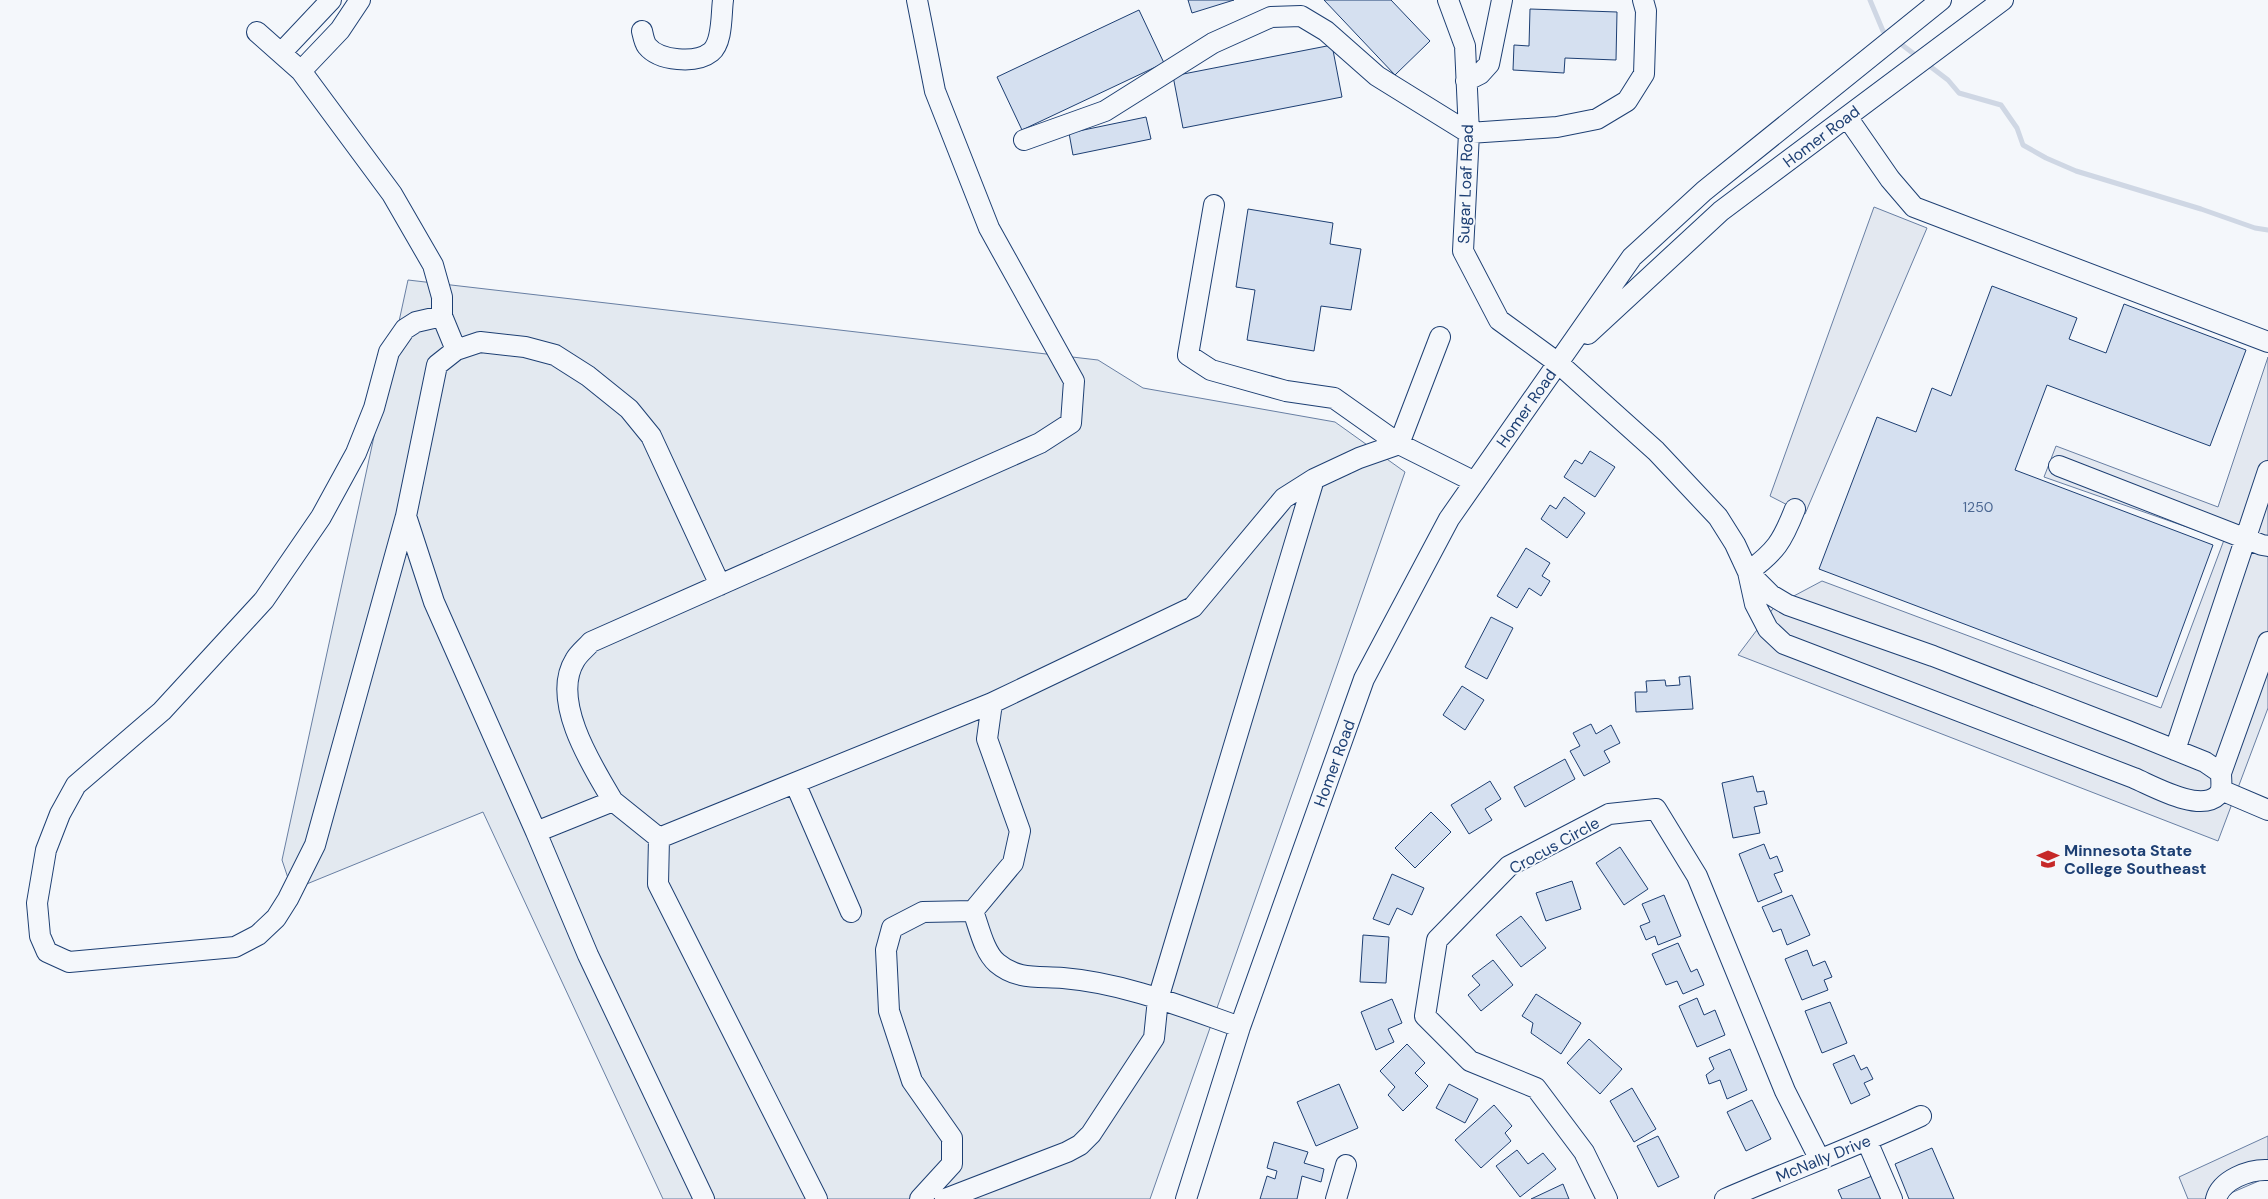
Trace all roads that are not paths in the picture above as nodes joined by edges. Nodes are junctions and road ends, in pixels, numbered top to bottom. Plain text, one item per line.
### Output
1 (331, 0) edge
2 (360, 0) edge
3 (723, 0) edge
4 (918, 0) edge
5 (1448, 0) edge
6 (1502, 0) edge
7 (1643, 0) edge
8 (1941, 0) edge
9 (2003, 0) edge
10 (642, 31) dead end
11 (257, 32) dead end
12 (281, 53) junction
13 (301, 71) junction
14 (1466, 80) junction
15 (1847, 117) junction
16 (1469, 133) junction
17 (1024, 140) dead end
18 (1214, 205) dead end
19 (442, 316) junction
20 (1440, 338) dead end
21 (2268, 342) edge
22 (456, 350) junction
23 (1558, 362) junction
24 (1399, 444) junction
25 (2059, 466) dead end
26 (2268, 471) edge
27 (1314, 479) junction
28 (1475, 482) junction
29 (1795, 509) dead end
30 (406, 516) junction
31 (2246, 539) junction
32 (2268, 546) edge
33 (1748, 572) junction
34 (720, 585) junction
35 (2268, 642) edge
36 (992, 704) junction
37 (2175, 750) junction
38 (2221, 781) junction
39 (795, 783) junction
40 (613, 800) junction
41 (2268, 810) edge
42 (536, 832) junction
43 (659, 838) junction
44 (973, 911) junction
45 (851, 912) dead end
46 (1158, 999) junction
47 (1240, 1027) junction
48 (1921, 1116) dead end
49 (1867, 1141) junction
50 (1819, 1158) junction
51 (1346, 1165) dead end
52 (2268, 1170) edge
53 (704, 1199) edge
54 (816, 1199) edge
55 (920, 1199) edge
56 (945, 1199) edge
57 (1186, 1199) edge
58 (1336, 1199) edge
59 (1607, 1199) edge
60 (1725, 1199) edge
61 (1892, 1199) edge
62 (2216, 1199) edge

1 - 12 street
2 - 13 street
3 - 10 street
4 - 34 street
5 - 14 street, Sugar Loaf Road
6 - 14 street
7 - 16 street
8 - 23 street, Homer Road
9 - 15 street, Homer Road
11 - 12 street
12 - 13 street
13 - 19 street
14 - 16 street, Sugar Loaf Road
15 - 21 street
15 - 23 street, Homer Road
16 - 17 street
16 - 23 street, Sugar Loaf Road
18 - 24 street
19 - 22 street
19 - 30 street
20 - 24 street
22 - 30 street
22 - 34 street
23 - 28 street, Homer Road
23 - 33 street, Sugar Loaf Road
24 - 27 street
24 - 28 street
25 - 31 street
26 - 31 street
27 - 36 street
27 - 46 street
28 - 47 street, Homer Road
29 - 33 street
30 - 42 street
31 - 32 street
31 - 37 street
33 - 37 street
33 - 38 street
34 - 40 street
35 - 38 street
36 - 39 street
36 - 44 street
37 - 38 street
38 - 41 street
39 - 43 street
39 - 45 street
40 - 42 street
40 - 43 street
42 - 53 street
43 - 54 street
44 - 46 street
44 - 55 street
46 - 47 street
46 - 56 street
47 - 57 street, Homer Road
48 - 49 street, McNally Drive
49 - 50 street, McNally Drive
49 - 61 street
50 - 59 street, Crocus Circle
50 - 60 street, McNally Drive
51 - 58 street
52 - 62 street

